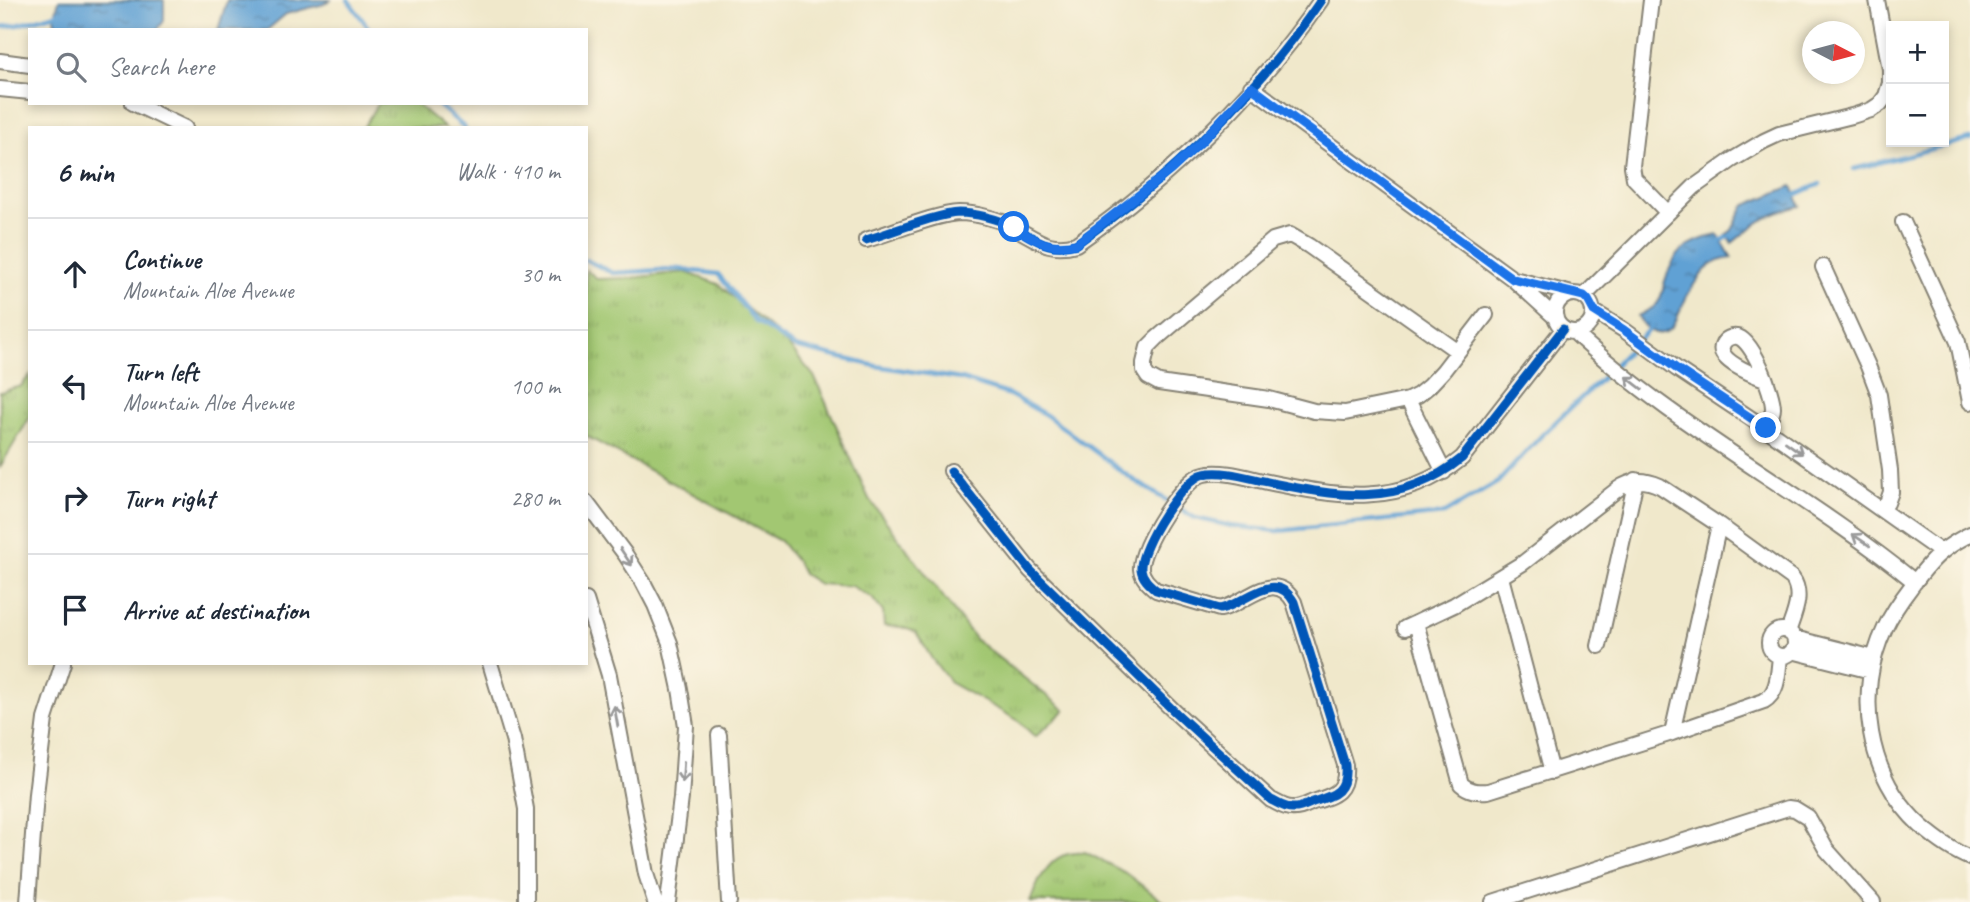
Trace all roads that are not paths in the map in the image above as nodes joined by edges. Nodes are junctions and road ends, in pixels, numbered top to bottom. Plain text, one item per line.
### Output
1 (1321, 0) edge
2 (1651, 0) edge
3 (1877, 0) edge
4 (0, 61) edge
5 (28, 65) edge
6 (1251, 87) junction
7 (0, 89) edge
8 (28, 92) edge
9 (137, 105) edge
10 (180, 126) edge
11 (1668, 213) junction
12 (1903, 222) dead end
13 (866, 240) dead end
14 (1824, 267) dead end
15 (1513, 279) junction
16 (1578, 295) junction
17 (1594, 311) junction
18 (1486, 315) dead end
19 (1564, 326) junction
20 (1457, 351) junction
21 (1765, 379) dead end
22 (1408, 400) junction
23 (1970, 402) edge
24 (1766, 428) junction
25 (951, 471) dead end
26 (1444, 472) junction
27 (1636, 480) junction
28 (588, 505) edge
29 (1881, 509) junction
30 (1719, 525) junction
31 (1970, 534) edge
32 (1941, 552) junction
33 (1500, 577) junction
34 (1915, 582) junction
35 (588, 607) edge
36 (1789, 645) junction
37 (1599, 646) dead end
38 (1873, 664) junction
39 (62, 665) edge
40 (491, 665) edge
41 (1672, 733) junction
42 (719, 735) dead end
43 (1552, 772) junction
44 (1970, 858) edge
45 (27, 902) edge
46 (526, 902) edge
47 (655, 902) edge
48 (668, 902) edge
49 (729, 902) edge
50 (1493, 902) edge
51 (1873, 902) edge

1 - 6 street
2 - 11 street
3 - 11 street
4 - 5 street
6 - 13 street
6 - 15 street
7 - 8 street
9 - 10 street
11 - 16 street
12 - 23 street
14 - 29 street
15 - 16 street
15 - 19 street
16 - 17 street
16 - 19 street
17 - 19 street
17 - 24 street
18 - 20 street
19 - 26 street
34 -> 19 street
20 - 22 street
20 - 22 street
21 - 24 street
22 - 26 street
24 -> 29 street
25 - 26 street
27 - 30 street
27 - 33 street
27 - 37 street
28 -> 48 street
29 - 32 street
30 - 36 street
30 - 41 street
31 - 32 street
32 - 34 street
33 - 43 street
33 - 43 street
34 - 38 street
47 -> 35 street
36 - 38 street
36 - 41 street
38 - 44 street
39 - 45 street
40 - 46 street
41 - 43 street
42 - 49 street
50 - 51 street

